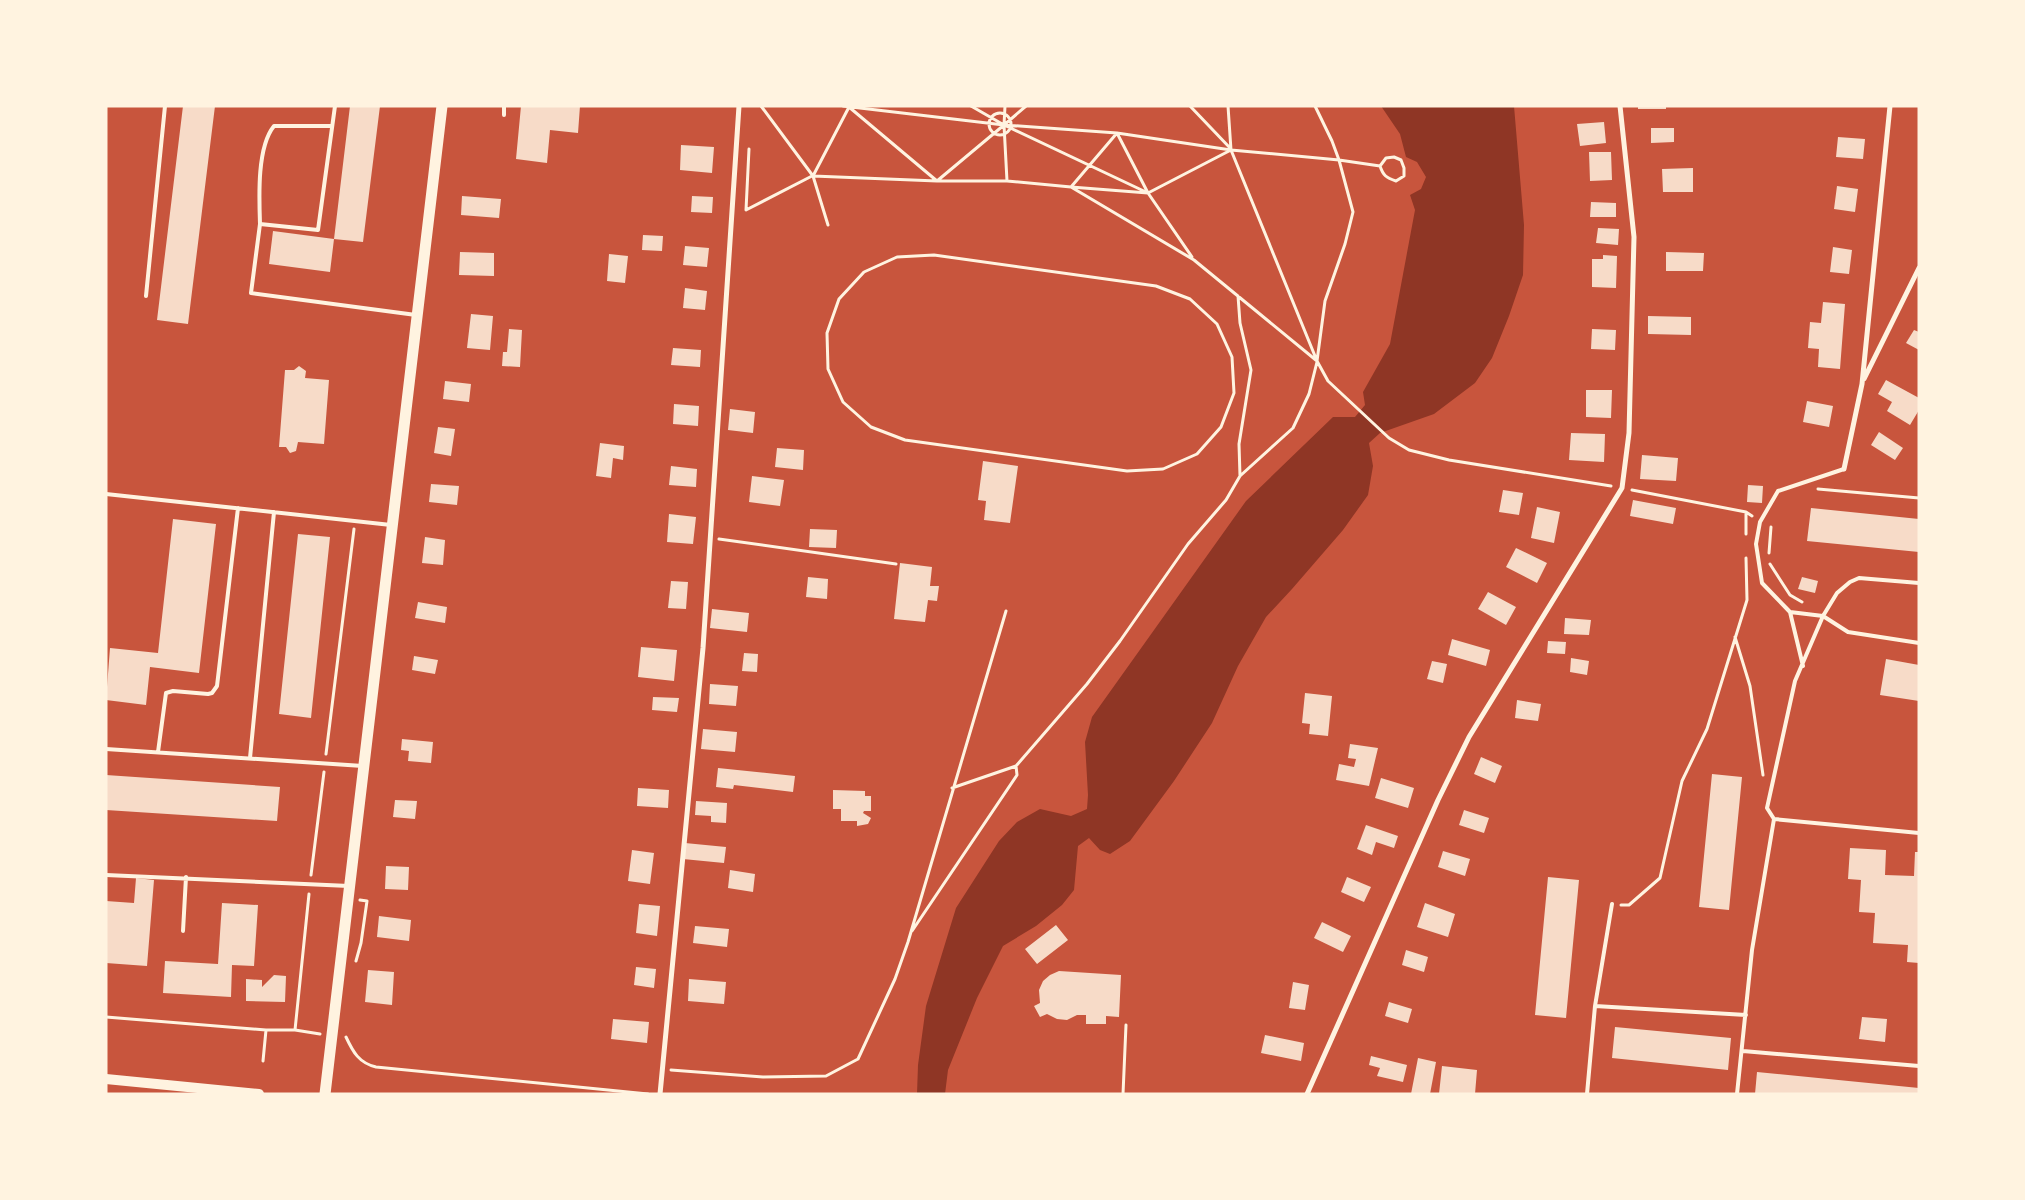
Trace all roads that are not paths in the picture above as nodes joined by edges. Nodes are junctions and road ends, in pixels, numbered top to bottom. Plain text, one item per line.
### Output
1 (165, 106) edge
2 (335, 106) edge
3 (442, 106) edge
4 (504, 106) edge
5 (738, 106) edge
6 (1620, 106) edge
7 (1890, 106) edge
8 (504, 115) dead end
9 (332, 126) junction
10 (260, 224) junction
11 (1919, 268) edge
12 (146, 296) dead end
13 (418, 315) junction
14 (1862, 384) junction
15 (1844, 469) joint
16 (106, 494) edge
17 (238, 508) junction
18 (274, 512) junction
19 (393, 525) junction
20 (1919, 583) edge
21 (1790, 612) junction
22 (1823, 616) junction
23 (1919, 643) edge
24 (1803, 666) junction
25 (106, 749) edge
26 (158, 752) junction
27 (250, 758) junction
28 (363, 766) junction
29 (1774, 819) junction
30 (1919, 833) edge
31 (106, 874) edge
32 (186, 877) junction
33 (350, 886) junction
34 (1612, 904) road end
35 (183, 931) dead end
36 (1595, 1006) junction
37 (1746, 1016) junction
38 (1743, 1051) junction
39 (1919, 1066) edge
40 (106, 1079) edge
41 (259, 1094) edge
42 (324, 1094) edge
43 (660, 1094) edge
44 (1307, 1094) edge
45 (1587, 1094) edge
46 (1737, 1094) edge

1 - 12 lane
2 - 9 lane
3 - 13 main road
4 - 8 lane
5 - 43 street
6 - 44 street
7 - 14 street
9 - 10 lane
9 - 10 lane
10 - 13 lane
11 - 14 street
13 - 19 main road
14 - 15 street
15 - 21 lane
16 - 17 lane
17 - 18 lane
17 - 26 lane
18 - 19 lane
18 - 27 lane
19 - 28 main road
20 - 22 lane
21 - 22 lane
21 - 24 lane
22 - 23 lane
22 - 24 lane
24 - 29 lane
25 - 26 lane
26 - 27 lane
27 - 28 lane
28 - 33 main road
29 - 30 lane
29 - 37 lane
31 - 32 lane
32 - 33 lane
32 - 35 lane
33 - 42 main road
34 - 36 lane
36 - 37 lane
36 - 45 lane
37 - 38 lane
38 - 39 lane
38 - 46 lane
40 - 41 main road

